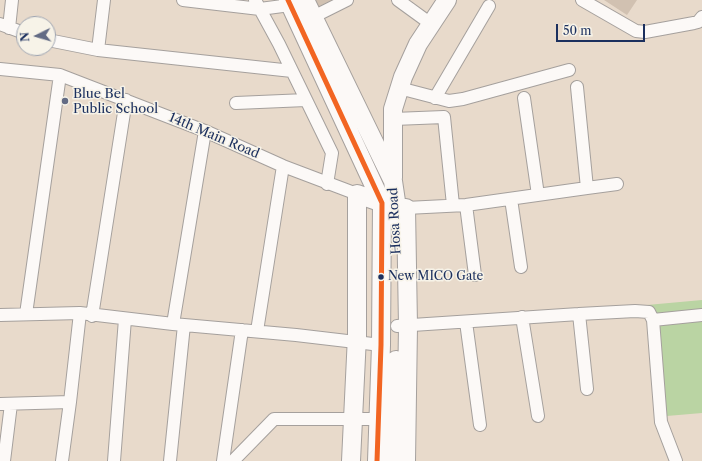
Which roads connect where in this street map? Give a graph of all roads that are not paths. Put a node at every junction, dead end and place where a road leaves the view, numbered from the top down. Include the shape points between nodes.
1 (12, 0) edge
2 (104, 0) edge
3 (183, 0) edge
4 (348, 0) edge
5 (398, 0) edge
6 (447, 0) edge
7 (582, 0) edge
8 (294, 2) edge
9 (257, 4) edge
10 (488, 6) dead end
11 (313, 17) junction
12 (702, 17) edge
13 (431, 24) junction
14 (5, 26) edge
15 (16, 30) edge
16 (56, 42) edge
17 (98, 50) junction
18 (0, 69) edge
19 (569, 70) dead end
20 (292, 71) junction
21 (60, 75) junction
22 (577, 87) dead end
23 (400, 88) junction
24 (435, 98) junction
25 (524, 98) dead end
26 (126, 100) junction
27 (306, 100) junction
28 (236, 103) dead end
29 (394, 119) junction
30 (205, 132) junction
31 (283, 166) junction
32 (393, 181) junction
33 (372, 183) junction
34 (327, 184) junction
35 (617, 184) dead end
36 (587, 188) junction
37 (357, 194) junction
38 (538, 195) junction
39 (511, 199) junction
40 (453, 205) junction
41 (466, 205) junction
42 (395, 206) junction
43 (521, 267) dead end
44 (475, 275) dead end
45 (80, 313) junction
46 (26, 314) junction
47 (578, 314) junction
48 (0, 315) edge
49 (702, 315) edge
50 (92, 316) junction
51 (522, 318) junction
52 (125, 319) junction
53 (653, 320) junction
54 (466, 322) junction
55 (179, 324) junction
56 (402, 326) junction
57 (242, 330) junction
58 (256, 331) junction
59 (356, 343) junction
60 (381, 345) junction
61 (587, 389) dead end
62 (70, 402) junction
63 (5, 404) edge
64 (538, 416) dead end
65 (352, 419) junction
66 (378, 419) junction
67 (480, 425) dead end
68 (4, 461) edge
69 (62, 461) edge
70 (114, 461) edge
71 (170, 461) edge
72 (223, 461) edge
73 (234, 461) edge
74 (351, 461) edge
75 (377, 461) edge
76 (391, 461) edge
77 (406, 461) edge
78 (676, 461) edge

1 - 14 street
2 - 17 street
3 - 9 street
4 - 11 street
5 - 13 street
6 - 13 main road
7 - 12 street via 636,31 645,32 694,23
8 - 9 street
8 - 11 main road, Hosa Road
8 - 33 main road, Hosa Road
9 - 20 street
10 - 24 street
11 - 32 main road, Hosa Road
13 - 23 main road via 418,44
14 - 15 street
16 - 17 street
17 - 20 street
18 - 21 street, 14th Main Road
19 - 24 street via 463,99 449,101
20 - 27 street
21 - 26 street, 14th Main Road
21 - 46 street
22 - 36 street
23 - 24 street
23 - 29 main road via 393,109
25 - 38 street
26 - 30 street, 14th Main Road
26 - 50 street
27 - 28 street
27 - 34 street via 332,153
29 - 32 main road
29 - 40 street via 444,117
30 - 31 street, 14th Main Road
30 - 55 street
31 - 34 street, 14th Main Road
31 - 58 street
32 - 33 main road
32 - 42 main road, Hosa Road
33 - 42 main road, Hosa Road
34 - 37 street, 14th Main Road
35 - 36 street
36 - 38 street
37 - 42 main road
37 - 59 main road
38 - 39 street
39 - 41 street
39 - 43 street
40 - 41 street
40 - 42 street
41 - 44 street
42 - 56 main road
42 - 60 main road, Hosa Road
45 - 46 street
45 - 50 street
45 - 62 street
46 - 48 street
47 - 51 street
47 - 53 street via 649,312
47 - 61 street
49 - 53 street
50 - 52 street
51 - 54 street
51 - 64 street
52 - 55 street
52 - 70 street
53 - 78 street via 661,422
54 - 56 street
54 - 67 street
55 - 57 street
55 - 71 street
56 - 76 main road
56 - 77 main road
57 - 58 street
57 - 72 street
58 - 59 street
59 - 60 street
59 - 65 main road
60 - 66 main road, Hosa Road
62 - 63 street
62 - 69 street
63 - 68 street
65 - 66 street
65 - 73 street via 274,419
65 - 74 main road
66 - 75 main road, Hosa Road

